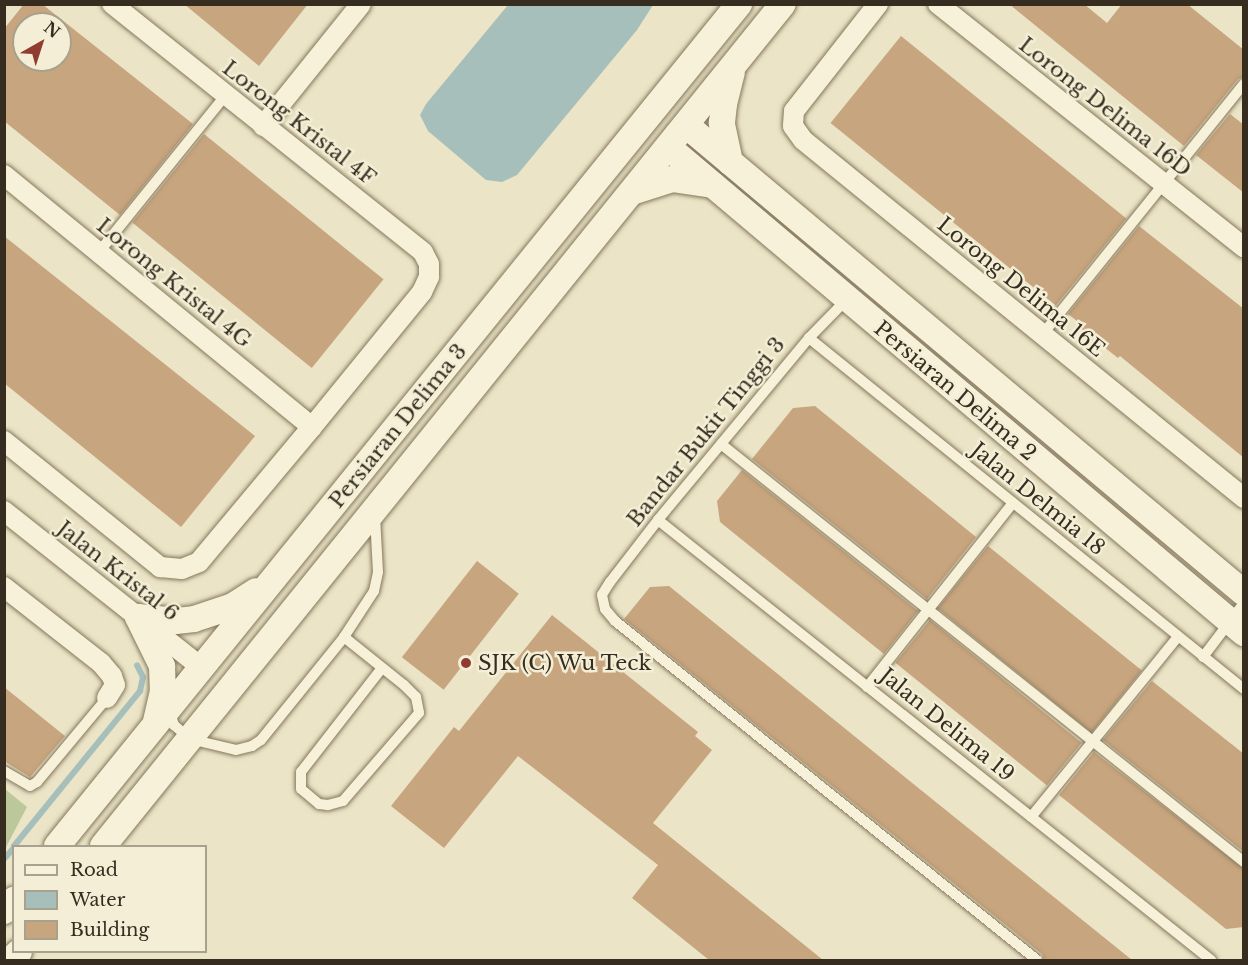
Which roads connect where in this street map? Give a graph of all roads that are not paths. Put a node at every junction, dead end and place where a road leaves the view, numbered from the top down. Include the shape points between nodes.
1 (112, 4) edge
2 (361, 4) edge
3 (739, 4) edge
4 (783, 4) edge
5 (878, 4) edge
6 (938, 4) edge
7 (735, 64) junction
8 (1244, 84) edge
9 (669, 90) junction
10 (225, 96) junction
11 (263, 126) junction
12 (675, 134) junction
13 (629, 140) junction
14 (730, 162) junction
15 (4, 175) edge
16 (1163, 183) junction
17 (713, 185) junction
18 (632, 192) junction
19 (1244, 247) edge
20 (99, 252) junction
21 (846, 300) junction
22 (1042, 335) junction
23 (809, 339) junction
24 (312, 427) junction
25 (4, 441) edge
26 (721, 444) junction
27 (1244, 498) edge
28 (1013, 503) junction
29 (374, 511) junction
30 (4, 512) edge
31 (658, 520) junction
32 (270, 584) junction
33 (4, 587) edge
34 (1244, 593) edge
35 (928, 609) junction
36 (138, 617) junction
37 (1238, 619) edge
38 (345, 637) junction
39 (1178, 637) junction
40 (258, 655) junction
41 (1203, 657) junction
42 (202, 668) junction
43 (382, 668) junction
44 (867, 687) junction
45 (1244, 689) edge
46 (107, 698) joint
47 (209, 715) junction
48 (161, 717) junction
49 (190, 739) junction
50 (1093, 741) junction
51 (4, 771) edge
52 (1031, 817) junction
53 (58, 845) edge
54 (104, 845) edge
55 (1244, 862) edge
56 (1037, 960) edge
57 (1211, 960) edge

1 - 10 street, Lorong Kristal 4F
2 - 11 street
3 - 9 street, Persiaran Delima 3
4 - 7 street, Persiaran Delima 3
5 - 22 street, Lorong Delima 16E via 800,100 793,126 803,140
6 - 16 street, Lorong Delima 16D
7 - 12 street, Persiaran Delima 3
7 - 14 street via 722,123
8 - 16 lane
9 - 12 street
9 - 13 street, Persiaran Delima 3
10 - 11 street, Lorong Kristal 4F
10 - 20 lane
11 - 24 street, Lorong Kristal 4F via 423,252 429,264 429,277 422,292
12 - 13 street
12 - 14 street, Persiaran Delima 2
12 - 17 street, Persiaran Delima 2
12 - 18 street, Persiaran Delima 3
13 - 32 street, Persiaran Delima 3
14 - 34 street, Persiaran Delima 2
15 - 20 street, Lorong Kristal 4G
16 - 19 street, Lorong Delima 16D
16 - 22 lane
17 - 18 street via 672,179
17 - 21 street, Persiaran Delima 2
18 - 29 street, Persiaran Delima 3
20 - 24 street, Lorong Kristal 4G
21 - 23 lane, Bandar Bukit Tinggi 3
21 - 37 street, Persiaran Delima 2
22 - 27 street, Lorong Delima 16E
23 - 26 lane, Bandar Bukit Tinggi 3
23 - 28 lane, Jalan Delmia 18
24 - 25 street via 199,562 182,569 160,567
26 - 31 lane, Bandar Bukit Tinggi 3
26 - 35 lane
28 - 35 lane
28 - 39 lane, Jalan Delmia 18
29 - 38 lane via 377,579 367,604
29 - 40 street, Persiaran Delima 3
30 - 36 street, Jalan Kristal 6
31 - 44 lane, Jalan Delima 19
31 - 56 lane, Bandar Bukit Tinggi 3 via 602,595 605,609 615,621
32 - 36 street via 233,606 194,620
32 - 42 street, Persiaran Delima 3
33 - 46 street via 100,663 112,676 114,686
35 - 44 lane
35 - 50 lane
36 - 42 street, Jalan Kristal 6
36 - 48 street via 162,666
37 - 41 lane
38 - 43 lane
38 - 49 lane via 268,732 252,746 236,750
39 - 41 lane, Jalan Delmia 18
39 - 50 lane
40 - 42 street via 237,666
40 - 47 street, Persiaran Delima 3
41 - 45 lane, Jalan Delmia 18
42 - 47 street via 211,688
42 - 48 street, Persiaran Delima 3
43 - 43 lane via 416,697 419,712 343,801 319,804 301,789 301,772
44 - 52 lane, Jalan Delima 19
46 - 51 lane via 37,782 30,786
47 - 49 street, Persiaran Delima 3
48 - 49 lane
48 - 53 street, Persiaran Delima 3
49 - 54 street, Persiaran Delima 3
50 - 52 lane
50 - 55 lane
52 - 57 lane, Jalan Delima 19

